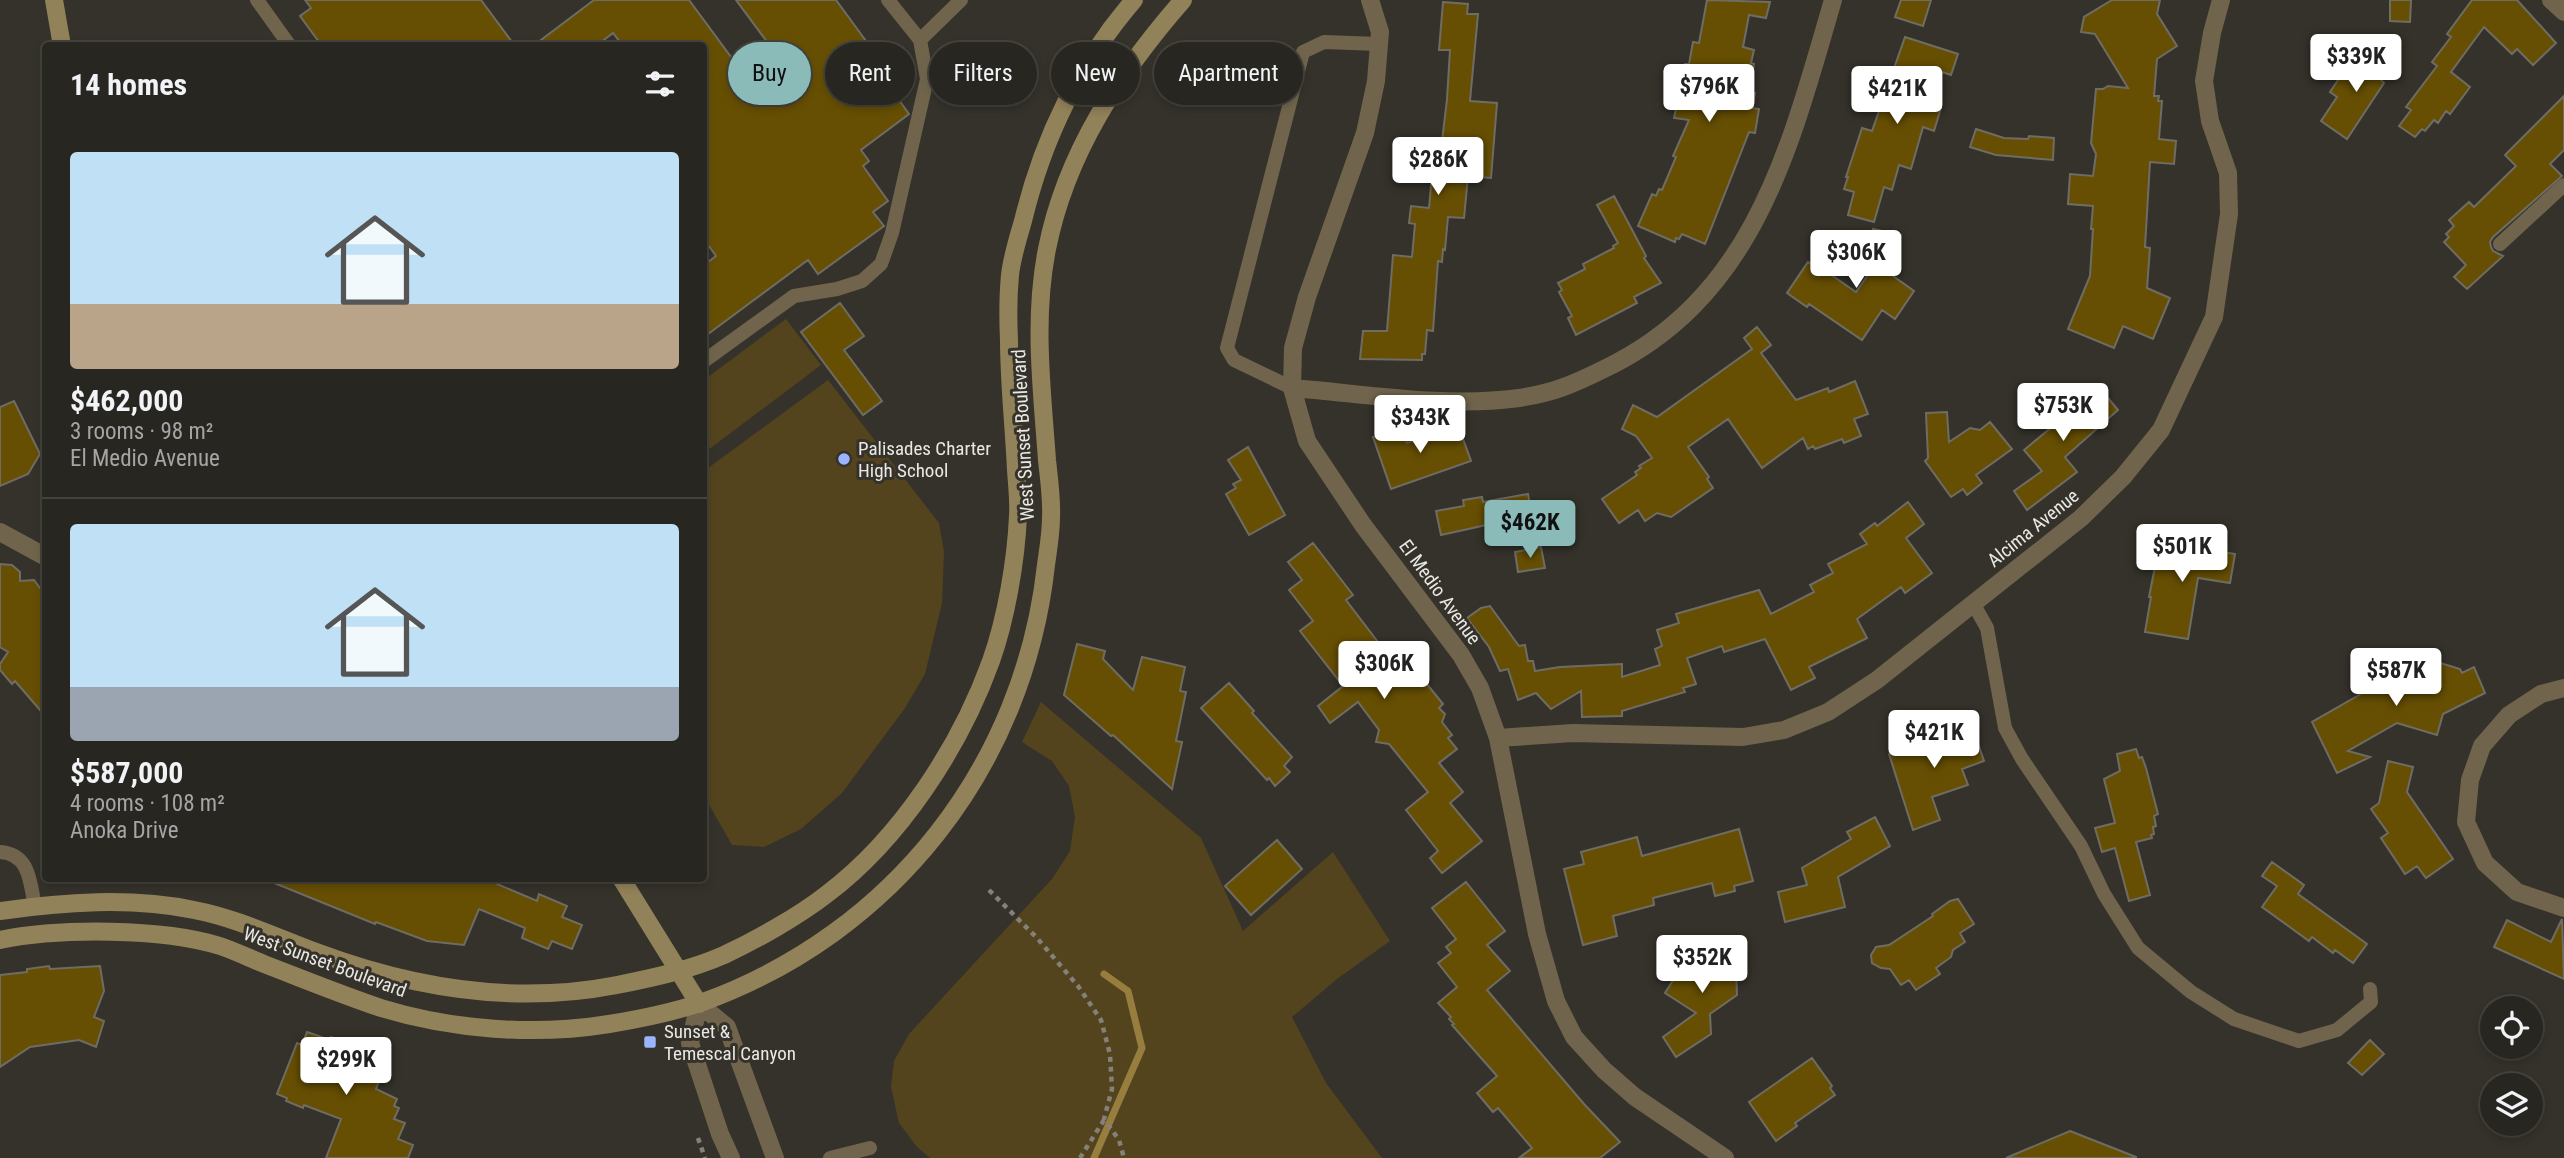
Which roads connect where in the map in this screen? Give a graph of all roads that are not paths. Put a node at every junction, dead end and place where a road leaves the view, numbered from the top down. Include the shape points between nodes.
1 (54, 0) edge
2 (257, 0) edge
3 (888, 0) edge
4 (961, 0) edge
5 (1134, 0) edge
6 (1184, 0) edge
7 (1370, 0) edge
8 (1833, 0) edge
9 (2221, 0) edge
10 (2551, 0) edge
11 (2564, 12) edge
12 (920, 40) junction
13 (61, 42) edge
14 (287, 42) edge
15 (1380, 44) junction
16 (2564, 185) edge
17 (2500, 244) dead end
18 (707, 359) edge
19 (1292, 388) junction
20 (0, 532) edge
21 (42, 555) edge
22 (1973, 603) junction
23 (2564, 688) edge
24 (1498, 738) junction
25 (0, 852) edge
26 (623, 882) edge
27 (35, 907) junction
28 (2564, 908) edge
29 (0, 911) edge
30 (0, 940) edge
31 (678, 971) junction
32 (2370, 989) dead end
33 (699, 1004) junction
34 (870, 1149) dead end
35 (731, 1158) edge
36 (775, 1158) edge
37 (830, 1158) edge
38 (1725, 1158) edge

1 - 13 main road
2 - 14 lane
3 - 12 lane
4 - 12 lane
5 - 31 main road, West Sunset Boulevard via 1106,33 1067,98 1034,174 1010,271 1018,513 1012,577 992,659 958,735 901,822 850,875 803,911 723,955
6 - 33 main road, West Sunset Boulevard via 1111,91 1080,148 1059,201 1046,252 1038,337 1051,517 1046,568 1029,656 991,750 960,804 881,896 804,953
7 - 15 street, El Medio Avenue
8 - 19 street via 1768,197 1740,249 1708,292 1630,357 1559,391 1518,398 1462,402
9 - 22 street, Alcima Avenue via 2204,81 2210,121 2228,173 2229,214 2214,317 2161,430 2123,477 2081,518
10 - 11 street
12 - 18 lane via 927,79 881,264 862,281 794,296
15 - 19 street, El Medio Avenue via 1365,132 1293,348
15 - 19 lane via 1324,42 1303,52 1230,334 1227,348 1234,360
16 - 17 lane
19 - 24 street, El Medio Avenue via 1307,441 1363,525 1461,655 1480,688
20 - 21 street
22 - 24 street, Alcima Avenue via 1877,680 1828,712 1784,730 1743,737 1573,733
22 - 32 lane via 1987,628 2005,728 2081,846 2138,948 2191,992 2234,1019 2299,1041 2337,1030 2371,1002
23 - 28 street via 2541,694 2509,715 2482,746 2470,780 2466,822 2485,863 2517,892
24 - 38 street, El Medio Avenue via 1537,934 1556,1001 1574,1037 1635,1097
25 - 27 lane via 23,860
26 - 31 main road
27 - 29 main road, West Sunset Boulevard
27 - 31 main road, West Sunset Boulevard via 138,902 195,910 367,970 471,991 538,994 612,986
30 - 33 main road, West Sunset Boulevard via 140,933 218,945 383,1008 503,1029 609,1024
31 - 33 main road
33 - 35 street via 690,1043
33 - 36 street via 727,1027
34 - 37 lane

